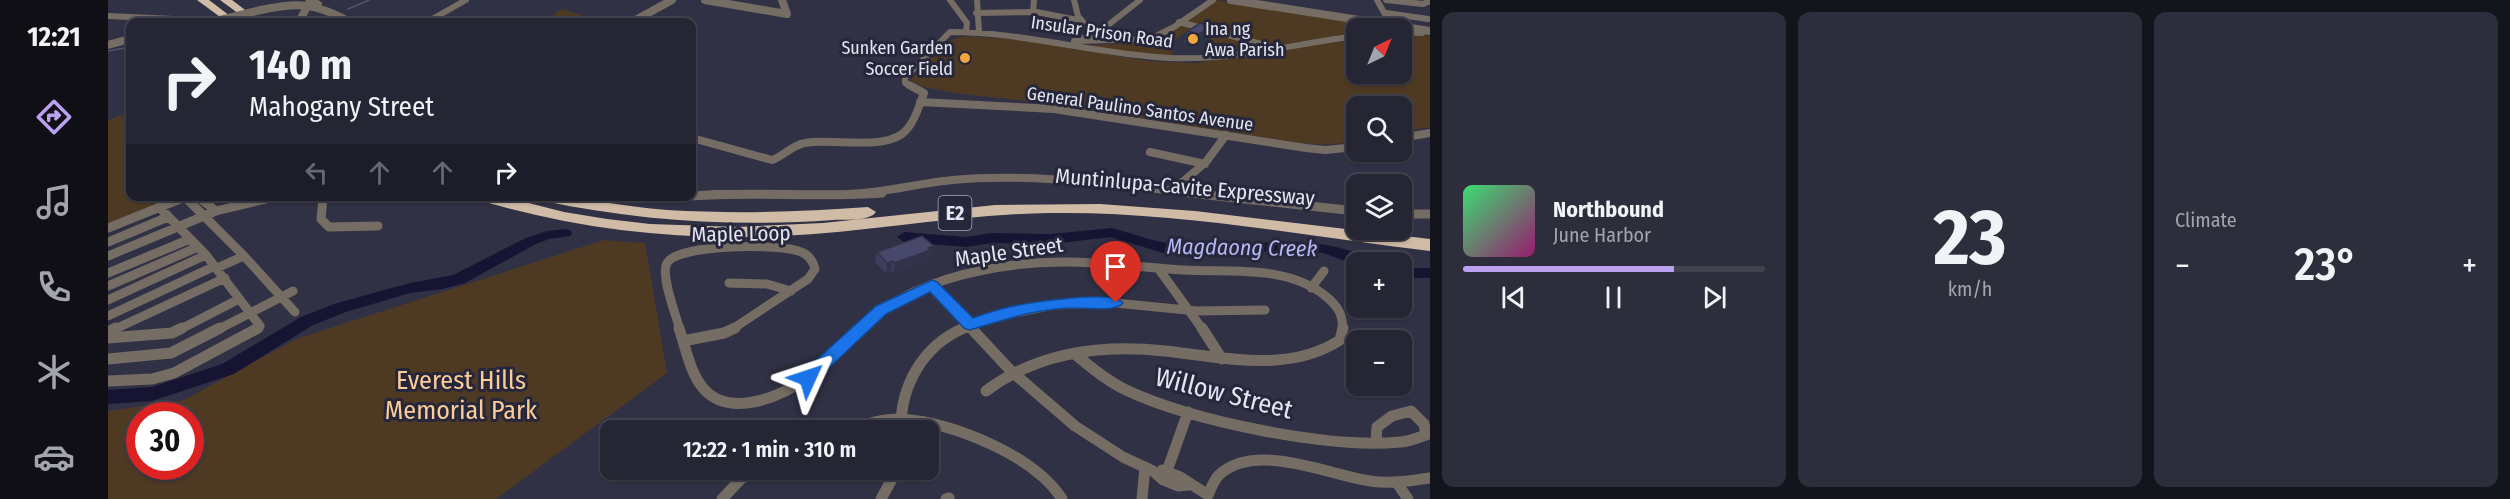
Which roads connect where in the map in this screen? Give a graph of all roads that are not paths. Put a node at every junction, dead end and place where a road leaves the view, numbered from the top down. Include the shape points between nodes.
1 (202, 0) edge
2 (225, 0) edge
3 (295, 0) edge
4 (466, 0) edge
5 (672, 0) edge
6 (705, 0) edge
7 (782, 0) edge
8 (950, 0) edge
9 (977, 0) edge
10 (1034, 0) edge
11 (1074, 0) edge
12 (1140, 0) edge
13 (1213, 0) edge
14 (1232, 0) edge
15 (1377, 0) edge
16 (1386, 0) edge
17 (1430, 1) edge
18 (313, 3) edge
19 (285, 5) junction
20 (1033, 12) junction
21 (976, 13) junction
22 (1386, 13) junction
23 (108, 16) edge
24 (152, 18) edge
25 (227, 18) edge
26 (228, 18) edge
27 (250, 18) edge
28 (302, 18) edge
29 (340, 18) edge
30 (434, 18) edge
31 (639, 18) edge
32 (1387, 18) edge
33 (1346, 19) edge
34 (1428, 19) dead end
35 (1082, 21) junction
36 (1179, 22) junction
37 (1412, 29) edge
38 (966, 32) junction
39 (979, 32) junction
40 (1412, 32) edge
41 (1430, 32) edge
42 (1093, 34) junction
43 (1346, 37) edge
44 (126, 40) edge
45 (1080, 40) junction
46 (1061, 42) junction
47 (108, 45) edge
48 (1275, 47) junction
49 (920, 102) junction
50 (1430, 133) edge
51 (1226, 135) junction
52 (1412, 136) edge
53 (696, 139) edge
54 (1346, 148) edge
55 (1150, 152) dead end
56 (1205, 164) junction
57 (1173, 190) junction
58 (696, 196) edge
59 (174, 201) edge
60 (188, 201) edge
61 (203, 201) edge
62 (257, 201) edge
63 (323, 201) edge
64 (498, 201) edge
65 (575, 201) edge
66 (159, 207) junction
67 (1346, 210) edge
68 (216, 211) junction
69 (1412, 214) edge
70 (1430, 214) edge
71 (202, 216) junction
72 (168, 217) junction
73 (1346, 224) edge
74 (378, 226) dead end
75 (177, 227) junction
76 (108, 228) edge
77 (1412, 232) edge
78 (1430, 234) edge
79 (190, 238) junction
80 (108, 242) edge
81 (1430, 245) edge
82 (198, 247) junction
83 (206, 255) junction
84 (108, 256) edge
85 (244, 256) junction
86 (216, 267) junction
87 (1158, 268) junction
88 (1324, 271) dead end
89 (108, 273) edge
90 (225, 278) junction
91 (729, 283) dead end
92 (932, 285) junction
93 (108, 286) edge
94 (1311, 288) junction
95 (293, 291) dead end
96 (791, 291) junction
97 (281, 298) junction
98 (239, 299) junction
99 (108, 300) edge
100 (1190, 310) junction
101 (1265, 310) dead end
102 (295, 312) dead end
103 (251, 314) junction
104 (108, 316) edge
105 (970, 325) junction
106 (108, 332) edge
107 (108, 338) edge
108 (683, 341) junction
109 (1074, 353) junction
110 (108, 359) edge
111 (1222, 359) junction
112 (1011, 371) junction
113 (108, 381) edge
114 (986, 391) dead end
115 (1188, 412) junction
116 (901, 420) edge
117 (939, 427) edge
118 (1376, 443) dead end
119 (1149, 469) junction
120 (1167, 471) junction
121 (1430, 478) edge
122 (740, 480) edge
123 (892, 480) edge
124 (1397, 483) junction
125 (1189, 485) junction
126 (1208, 497) edge
127 (722, 499) edge
128 (882, 499) edge
129 (1062, 499) edge
130 (1142, 499) edge
131 (1408, 499) edge

1 - 25 highway
2 - 27 highway
3 - 19 street
4 - 30 street
5 - 31 street
6 - 7 street via 788,14
8 - 38 street via 967,23
9 - 21 street
10 - 20 street
11 - 35 street
12 - 42 street
13 - 36 street
14 - 33 street
15 - 22 street
16 - 17 street via 1423,4
18 - 19 street
18 - 28 street
18 - 29 street
19 - 26 street, bridge
20 - 21 street
20 - 35 street
21 - 39 street
22 - 32 street
22 - 34 street
23 - 24 street
35 - 42 street
36 - 45 street via 1150,39
36 - 48 street
37 - 41 street
38 - 39 street, Insular Prison Road
38 - 49 street, Insular Prison Road via 950,32 905,78 905,83 924,93
39 - 46 street, Insular Prison Road
40 - 41 street
42 - 45 street
43 - 48 street, Insular Prison Road
44 - 47 street
45 - 46 street
46 - 48 street, Insular Prison Road via 1174,59
49 - 51 street, General Paulino Santos Avenue via 1054,109
49 - 53 street via 905,130 896,137 806,143 772,160
50 - 52 street
51 - 54 street, General Paulino Santos Avenue via 1316,149
51 - 56 street
55 - 56 street
56 - 57 street
57 - 58 street via 977,179 880,193
57 - 67 street
59 - 66 street
60 - 71 street
61 - 68 street
62 - 68 street
63 - 74 street via 321,219 329,226
64 - 81 highway, Muntinlupa-Cavite Expressway / E2 via 574,219 658,229 822,229 981,211 1056,208 1154,213
65 - 73 highway, Muntinlupa-Cavite Expressway / E2 via 642,212 747,219 868,212 984,198 1080,197
66 - 72 street
66 - 76 street
68 - 71 street
69 - 70 street
71 - 75 street
71 - 85 street
72 - 75 street
72 - 80 street
75 - 79 street
75 - 84 street
77 - 78 highway
79 - 82 street
79 - 89 street
82 - 83 street
82 - 93 street
83 - 86 street
83 - 99 street
85 - 86 street
85 - 97 street
86 - 90 street
86 - 104 street
87 - 92 street, Maple Street via 1043,261 977,271
87 - 94 street, Maple Street via 1254,272
87 - 100 street
88 - 94 street
90 - 98 street
90 - 106 street
91 - 96 street via 767,284
92 - 105 street
92 - 108 street, Maple Street via 881,310 808,378 778,395 758,400 725,400 702,389 691,371
94 - 111 street, Maple Street via 1334,304 1342,316 1340,340 1322,352 1276,360
95 - 97 street
96 - 108 street, Maple Loop via 724,333
96 - 108 street, Maple Loop via 815,269 814,260 798,249 676,254 665,265 664,272
97 - 102 street
97 - 103 street
98 - 103 street
98 - 107 street via 172,333
100 - 101 street
100 - 105 street via 1065,303 1009,312
100 - 111 street
103 - 110 street via 171,352
103 - 113 street via 260,323 257,330 183,369 152,379
105 - 112 street
105 - 116 street via 937,345 918,366 902,400
109 - 111 street via 1146,349
109 - 112 street
109 - 115 street, Willow Street via 1096,373 1127,391
112 - 114 street
112 - 119 street via 1075,426
115 - 118 street, Willow Street via 1309,438
115 - 120 street
117 - 129 street via 1001,450 1042,474
119 - 120 street
119 - 125 street via 1178,486
119 - 130 street
120 - 125 street
121 - 124 street
122 - 127 street
123 - 128 street
124 - 126 street via 1368,481 1277,461 1241,461 1219,475
124 - 131 street
125 - 126 street

